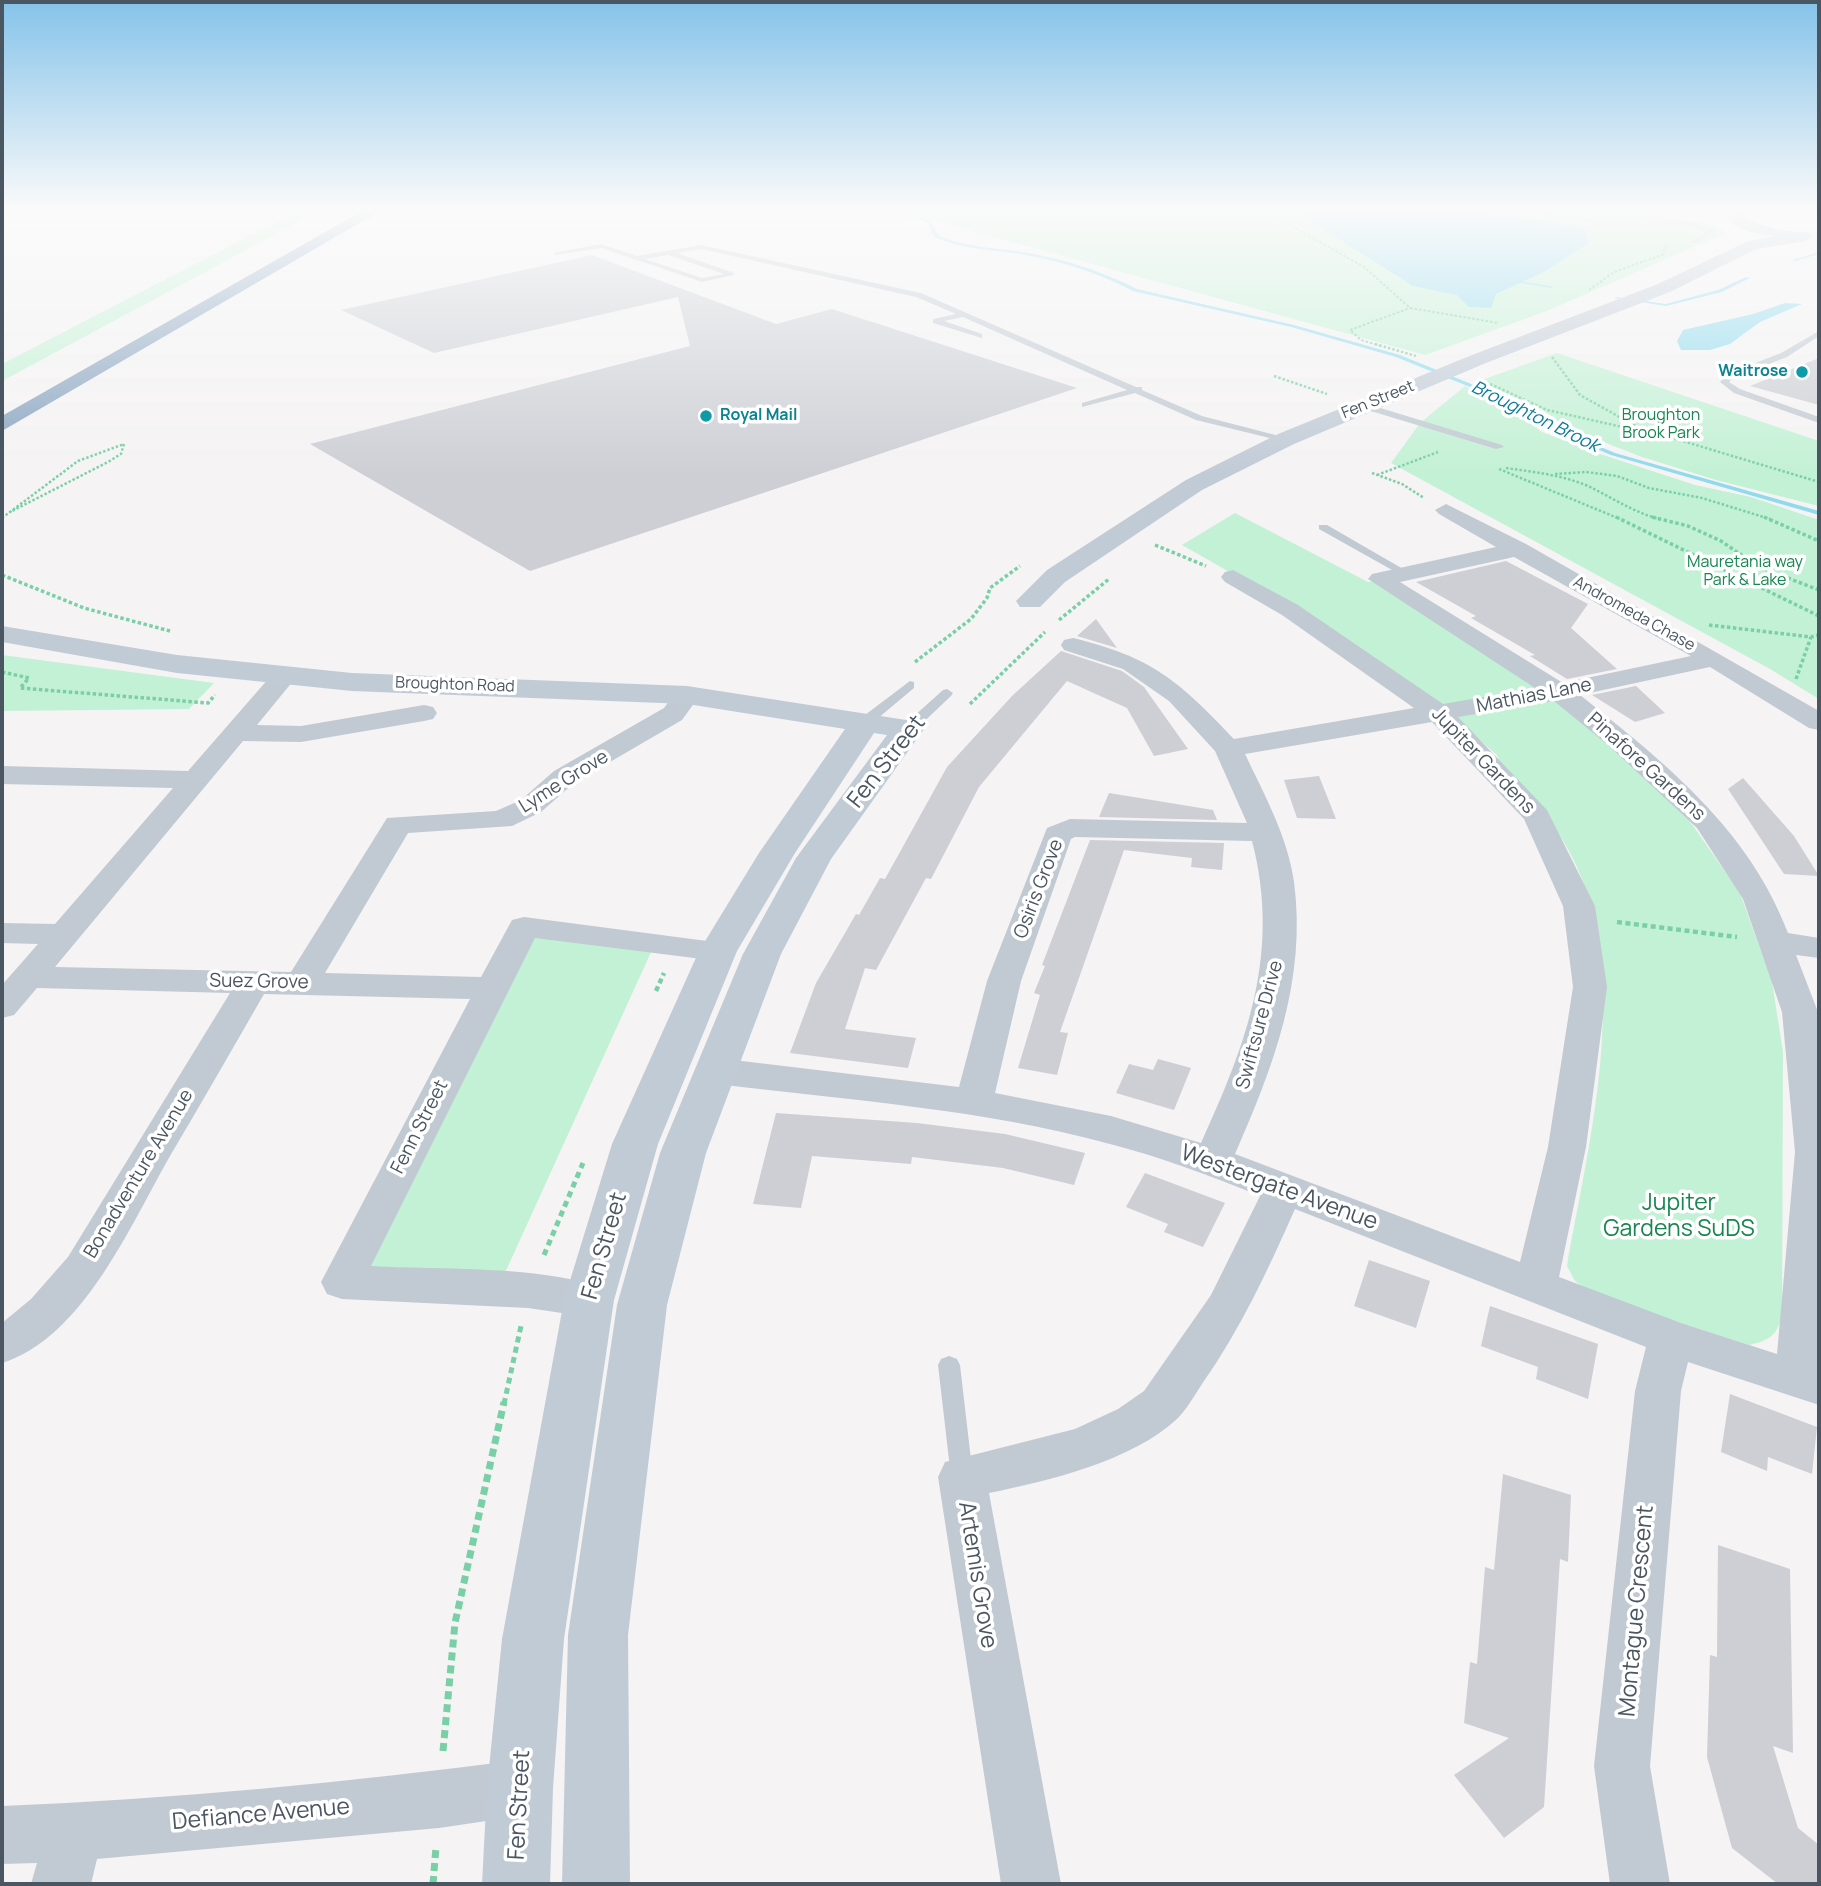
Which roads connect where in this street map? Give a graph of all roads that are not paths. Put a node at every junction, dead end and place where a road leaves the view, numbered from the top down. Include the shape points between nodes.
1 (220, 299) edge
2 (927, 299) edge
3 (1635, 299) edge
4 (964, 315) junction
5 (1819, 333) edge
6 (979, 336) dead end
7 (1139, 389) junction
8 (1085, 405) dead end
9 (1364, 406) junction
10 (1819, 420) edge
11 (2, 425) edge
12 (1286, 439) junction
13 (1499, 447) dead end
14 (1446, 510) road end
15 (1323, 527) dead end
16 (1518, 549) junction
17 (1392, 576) junction
18 (1233, 577) road end
19 (1030, 601) dead end
20 (2, 634) edge
21 (1073, 645) dead end
22 (1714, 659) junction
23 (285, 675) junction
24 (1559, 692) junction
25 (947, 693) dead end
26 (687, 695) junction
27 (898, 706) junction
28 (424, 713) dead end
29 (1440, 714) junction
30 (1819, 722) edge
31 (236, 733) junction
32 (1228, 748) junction
33 (2, 775) edge
34 (196, 780) junction
35 (1264, 832) junction
36 (2, 933) edge
37 (65, 934) junction
38 (1759, 940) junction
39 (1819, 948) edge
40 (718, 951) junction
41 (28, 977) junction
42 (254, 982) junction
43 (301, 984) junction
44 (491, 988) junction
45 (2, 1007) edge
46 (717, 1071) junction
47 (975, 1102) junction
48 (1212, 1161) junction
49 (1284, 1187) junction
50 (1535, 1287) junction
51 (589, 1300) junction
52 (1671, 1338) junction
53 (2, 1345) edge
54 (949, 1365) dead end
55 (1809, 1382) edge
56 (962, 1477) junction
57 (520, 1788) junction
58 (2, 1835) edge
59 (67, 1858) edge
60 (516, 1884) edge
61 (596, 1884) edge
62 (1031, 1884) edge
63 (1640, 1884) edge

1 - 11 highway
2 - 4 lane
3 - 9 street, Fen Street
4 - 6 lane via 936,321
4 - 7 lane
5 - 10 lane via 1784,355 1724,382 1737,391
7 - 8 lane
7 - 12 lane via 1199,418
9 - 12 street, Fen Street
9 - 13 lane
12 - 19 street, Fen Street via 1194,485 1056,576
14 - 16 street, Andromeda Chase
15 - 17 lane
16 - 17 street
16 - 22 street, Andromeda Chase
17 - 24 street, Pinafore Gardens
18 - 29 street, Jupiter Gardens via 1290,610
20 - 23 street, Broughton Road via 177,664
21 - 32 street, Swiftsure Drive via 1132,664 1178,695
22 - 24 street, Mathias Lane
22 - 30 street, Andromeda Chase
23 - 26 street, Broughton Road via 352,682
23 - 31 street
24 - 29 street, Mathias Lane
24 - 38 street, Pinafore Gardens via 1708,822 1759,899
25 - 27 lane, Fen Street
26 - 27 street, Broughton Road
26 - 43 street, Lyme Grove via 674,714 564,777 531,806 501,820 398,824
27 - 40 street, Fen Street via 776,853
27 - 46 street, Fen Street via 762,954
28 - 31 street via 301,734
29 - 32 street, Mathias Lane
29 - 50 street, Jupiter Gardens via 1537,816 1579,906 1590,987 1567,1147
31 - 34 street
32 - 35 street, Swiftsure Drive
33 - 34 street
34 - 37 street
35 - 47 street, Osiris Grove via 1070,828 1058,834 1004,981
35 - 48 street, Swiftsure Drive via 1278,881 1277,977 1251,1075
36 - 37 street
37 - 41 street
38 - 39 street
38 - 55 street, Pinafore Gardens via 1800,1012 1815,1152
40 - 44 street, Fenn Street via 524,927
40 - 51 street, Fen Street via 635,1144
41 - 42 street, Suez Grove
41 - 45 street
42 - 43 street, Suez Grove
42 - 53 street, Bonadventure Avenue via 83,1269 53,1307
43 - 44 street, Suez Grove
44 - 51 street, Fenn Street via 342,1282 528,1291
46 - 47 street, Westergate Avenue
46 - 61 street, Fen Street via 682,1153 642,1306 598,1636
47 - 48 street, Westergate Avenue via 1111,1130
48 - 49 street, Westergate Avenue
49 - 50 street, Westergate Avenue
49 - 56 street, Artemis Grove via 1214,1334 1160,1407 1106,1439 1059,1456
50 - 52 street, Westergate Avenue
51 - 57 street, Fen Street via 533,1639
52 - 55 street, Westergate Avenue
52 - 63 street, Montague Crescent via 1658,1391 1622,1766
54 - 56 lane
56 - 62 street, Artemis Grove
57 - 59 street, Defiance Avenue
57 - 60 street, Fen Street
58 - 59 street, Defiance Avenue

